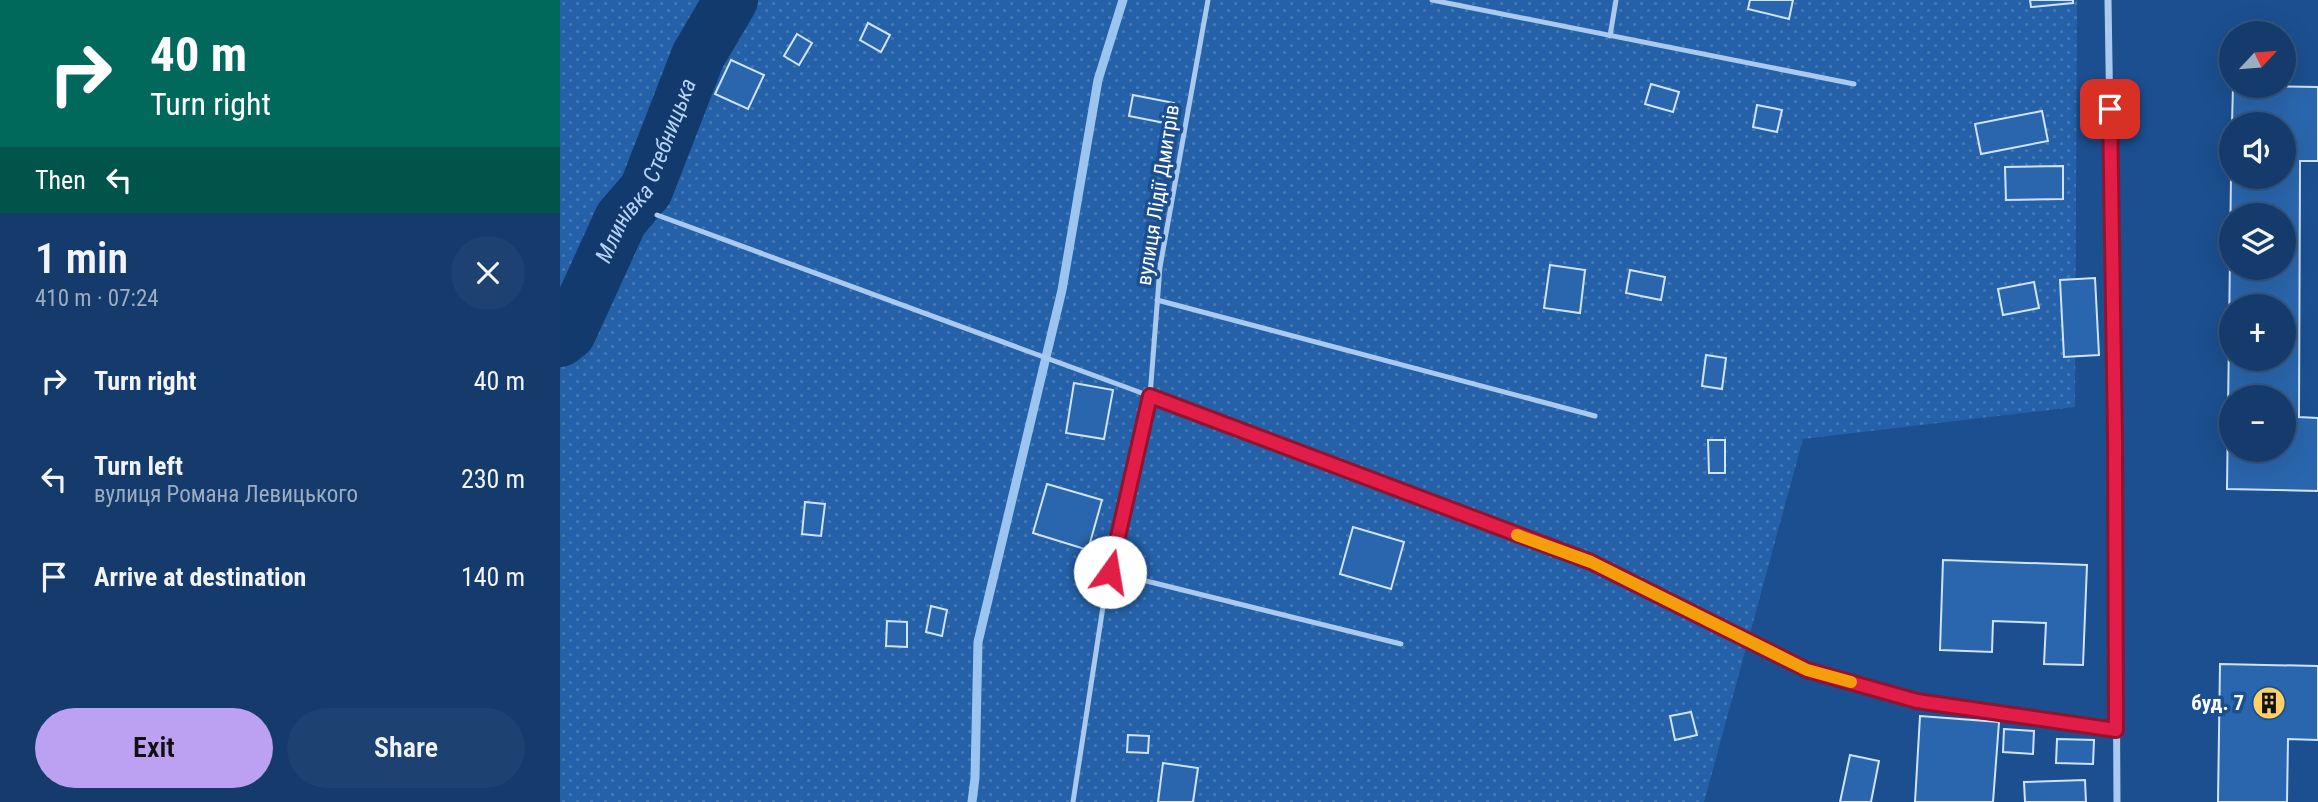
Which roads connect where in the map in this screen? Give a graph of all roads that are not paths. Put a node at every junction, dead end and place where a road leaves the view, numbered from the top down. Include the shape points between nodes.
1 (1208, 0) edge
2 (1432, 0) edge
3 (1616, 0) edge
4 (2108, 0) edge
5 (1610, 36) junction
6 (1854, 84) dead end
7 (657, 215) dead end
8 (1157, 300) junction
9 (1150, 396) junction
10 (1595, 416) dead end
11 (1110, 572) junction
12 (1401, 644) dead end
13 (2116, 730) junction
14 (1073, 802) edge
15 (2117, 802) edge

1 - 8 lane, вулиця Лідії Дмитрів
2 - 5 lane
3 - 5 lane
4 - 13 street
5 - 6 lane
7 - 9 lane
8 - 9 lane, вулиця Лідії Дмитрів
8 - 10 lane
9 - 11 lane, вулиця Лідії Дмитрів
9 - 13 lane via 1591,562 1807,670 1917,701
11 - 12 lane
11 - 14 lane, вулиця Лідії Дмитрів
13 - 15 street

